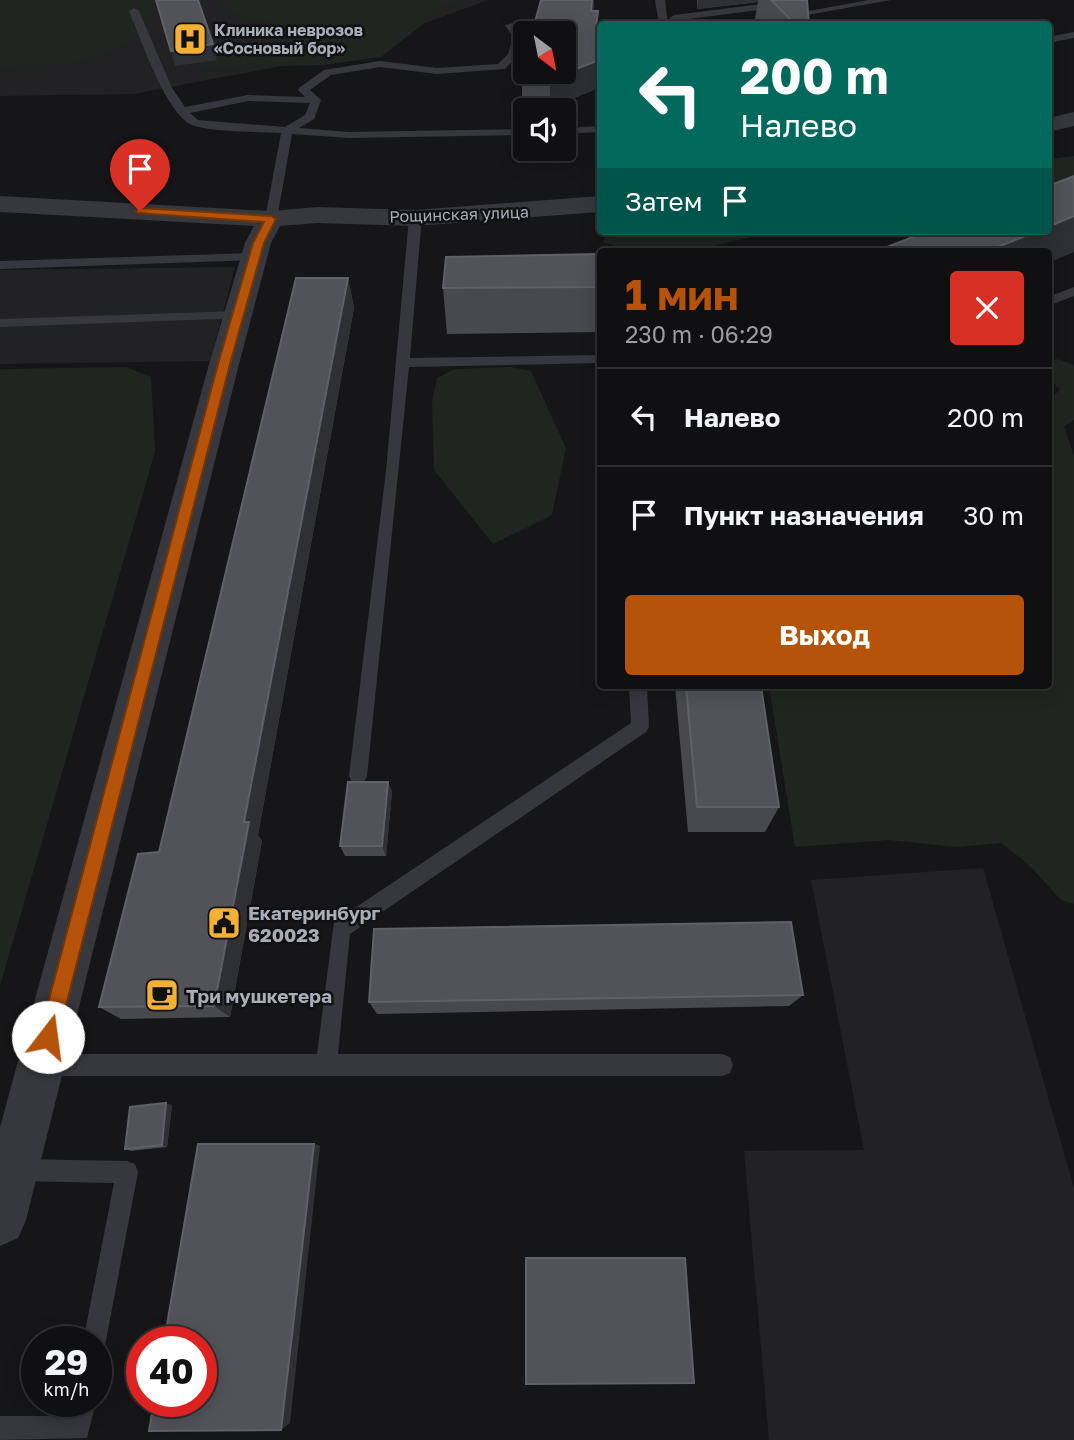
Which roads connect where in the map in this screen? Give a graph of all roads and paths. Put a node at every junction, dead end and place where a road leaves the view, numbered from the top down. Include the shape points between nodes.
1 (660, 0) edge
2 (886, 0) edge
3 (792, 3) edge
4 (134, 11) dead end
5 (674, 18) dead end
6 (664, 21) edge
7 (760, 21) edge
8 (510, 25) dead end
9 (1074, 35) edge
10 (1052, 39) edge
11 (316, 100) junction
12 (182, 111) junction
13 (1074, 120) edge
14 (1052, 124) edge
15 (597, 129) edge
16 (287, 130) junction
17 (576, 130) edge
18 (513, 132) edge
19 (0, 204) edge
20 (597, 204) edge
21 (415, 218) junction
22 (271, 219) junction
23 (254, 257) junction
24 (0, 265) edge
25 (1074, 291) edge
26 (1052, 300) edge
27 (239, 315) junction
28 (0, 323) edge
29 (597, 359) edge
30 (404, 363) junction
31 (638, 689) edge
32 (358, 776) dead end
33 (42, 1065) junction
34 (326, 1065) junction
35 (722, 1065) dead end
36 (13, 1170) junction
37 (0, 1220) edge
38 (97, 1326) edge
39 (80, 1417) edge
40 (0, 1429) edge

1 - 6 lane
2 - 7 lane
3 - 5 lane
4 - 12 lane via 167,88
8 - 11 lane via 518,37 513,55 501,67 437,71 380,64 328,72 303,90
9 - 10 lane
11 - 12 lane via 248,98
11 - 16 lane via 310,117
12 - 16 lane via 195,123
13 - 14 street
15 - 17 lane
16 - 18 lane via 404,135
16 - 22 lane
19 - 22 street, Рощинская улица
20 - 21 street, Рощинская улица
21 - 22 street, Рощинская улица via 317,215
21 - 30 lane
22 - 23 street
23 - 24 lane
23 - 27 street
25 - 26 lane
27 - 28 lane
27 - 33 street
29 - 30 lane
30 - 32 lane
31 - 34 lane via 640,727 341,929
33 - 34 lane
33 - 36 street
34 - 35 lane
36 - 37 street
36 - 38 lane via 127,1172
39 - 40 lane via 78,1429

